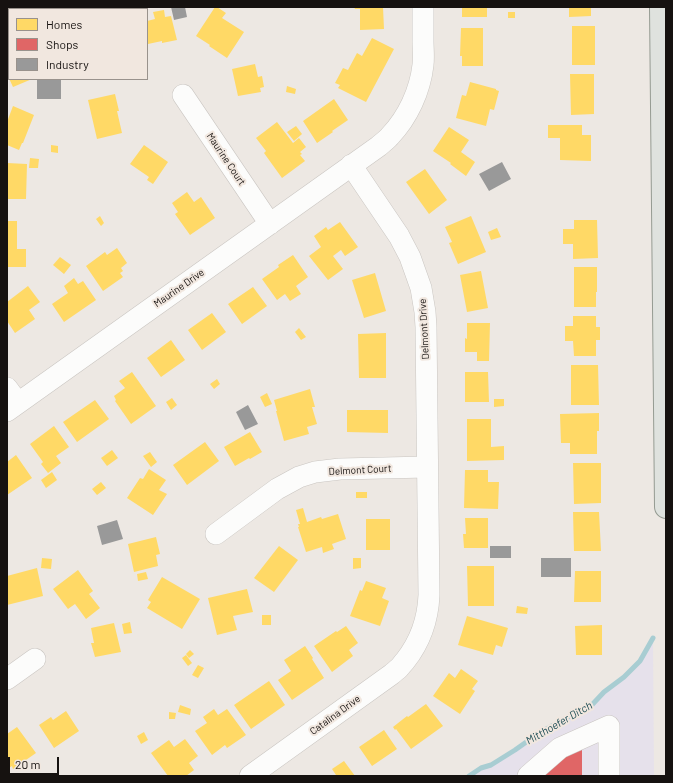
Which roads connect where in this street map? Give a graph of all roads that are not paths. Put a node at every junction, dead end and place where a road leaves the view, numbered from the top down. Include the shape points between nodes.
1 (423, 7) edge
2 (661, 7) edge
3 (183, 95) dead end
4 (351, 165) junction
5 (270, 224) junction
6 (11, 401) edge
7 (427, 467) junction
8 (666, 469) edge
9 (666, 507) edge
10 (216, 534) dead end
11 (414, 649) joint
12 (35, 658) dead end
13 (7, 679) edge
14 (250, 776) edge
15 (528, 776) edge
16 (609, 776) edge

1 - 4 street via 423,64 412,103 390,136
2 - 8 main road
3 - 5 street, Maurine Court
4 - 5 street, Maurine Drive
4 - 7 street, Delmont Drive via 403,243 419,280 426,327
5 - 6 street, Maurine Drive
7 - 10 street, Delmont Court via 340,469 299,477 276,489
7 - 11 street, Delmont Drive via 428,601 424,626
8 - 9 main road
11 - 14 street, Catalina Drive via 392,674
12 - 13 street
15 - 16 street via 560,748 608,726

